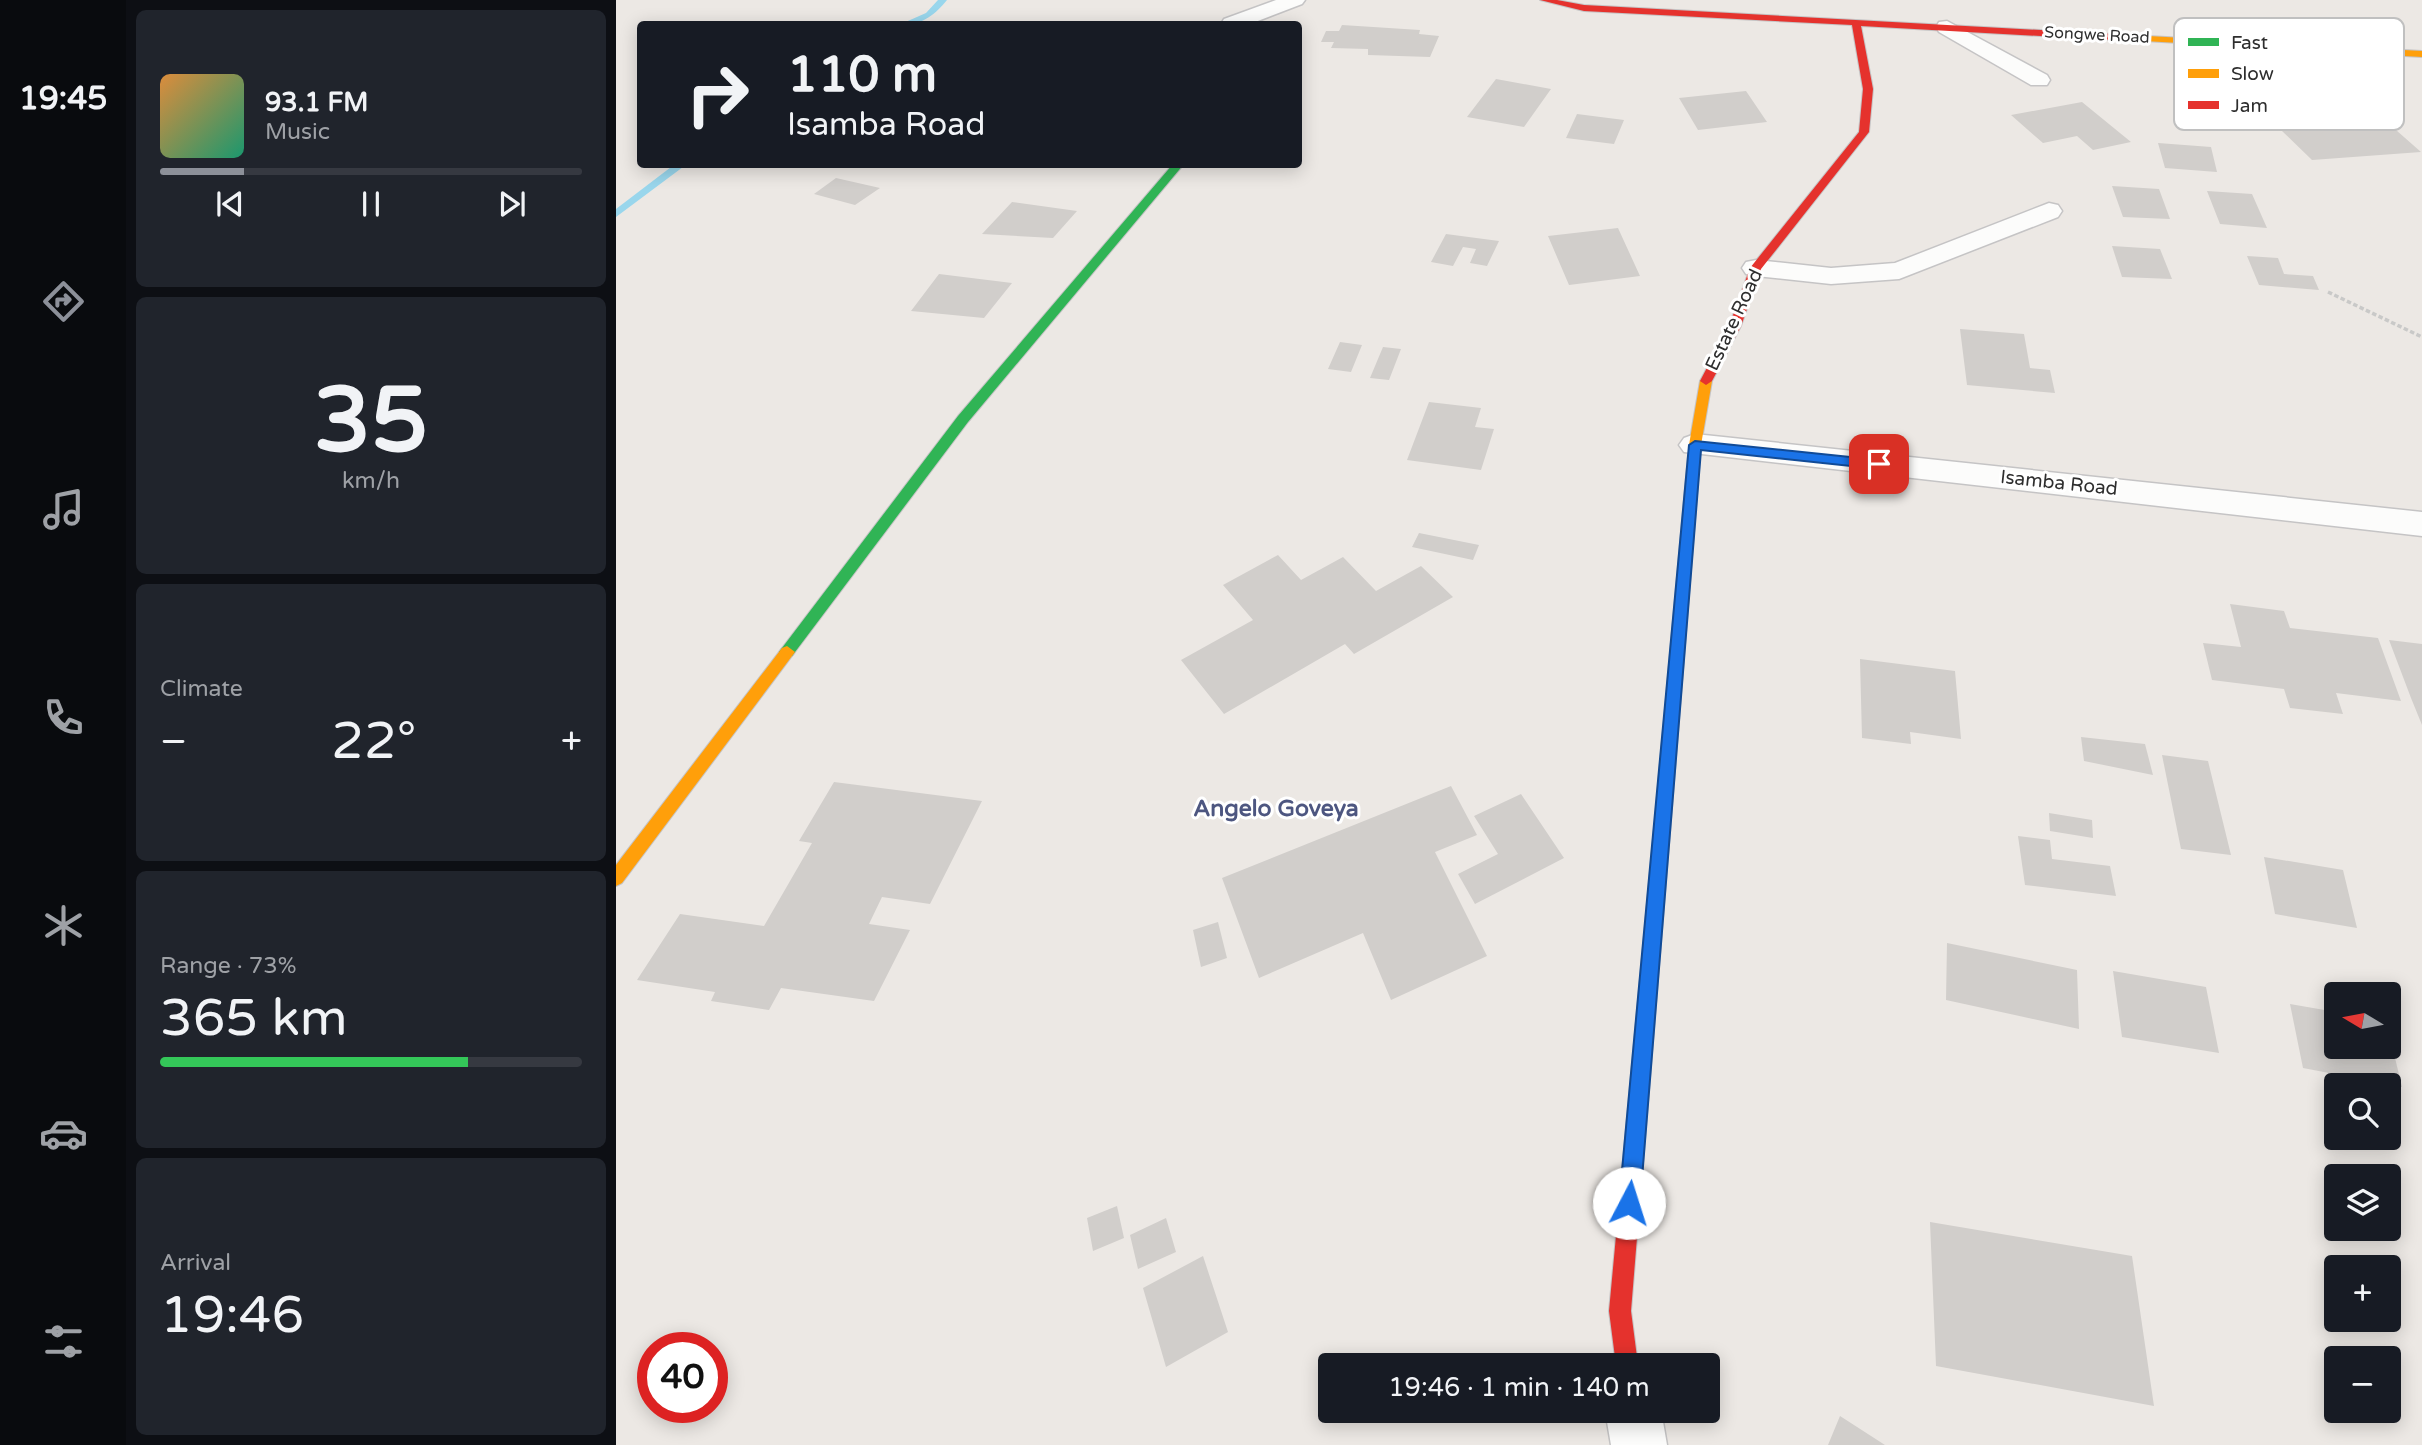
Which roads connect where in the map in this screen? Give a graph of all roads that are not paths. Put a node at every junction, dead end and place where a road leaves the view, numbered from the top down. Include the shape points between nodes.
1 (1295, 0) edge
2 (1544, 0) edge
3 (1240, 21) edge
4 (1856, 23) junction
5 (1947, 27) junction
6 (2174, 39) edge
7 (2404, 53) edge
8 (2422, 54) edge
9 (2039, 80) dead end
10 (1176, 168) edge
11 (2049, 211) dead end
12 (1756, 268) junction
13 (1695, 445) junction
14 (2422, 524) edge
15 (616, 878) edge
16 (1625, 1353) edge
17 (1635, 1423) edge
18 (1639, 1445) edge

1 - 3 street
2 - 4 street, Songwe Road via 1584,8
4 - 5 street, Songwe Road
4 - 12 street, Estate Road via 1869,77 1870,105 1864,132
5 - 6 street, Songwe Road
5 - 9 street
7 - 8 street, Songwe Road
10 - 15 street via 963,419
11 - 12 street via 1899,271 1831,276
12 - 13 street, Estate Road via 1735,326 1706,380
13 - 14 street, Isamba Road
13 - 16 street, Estate Road via 1620,1311
17 - 18 street

